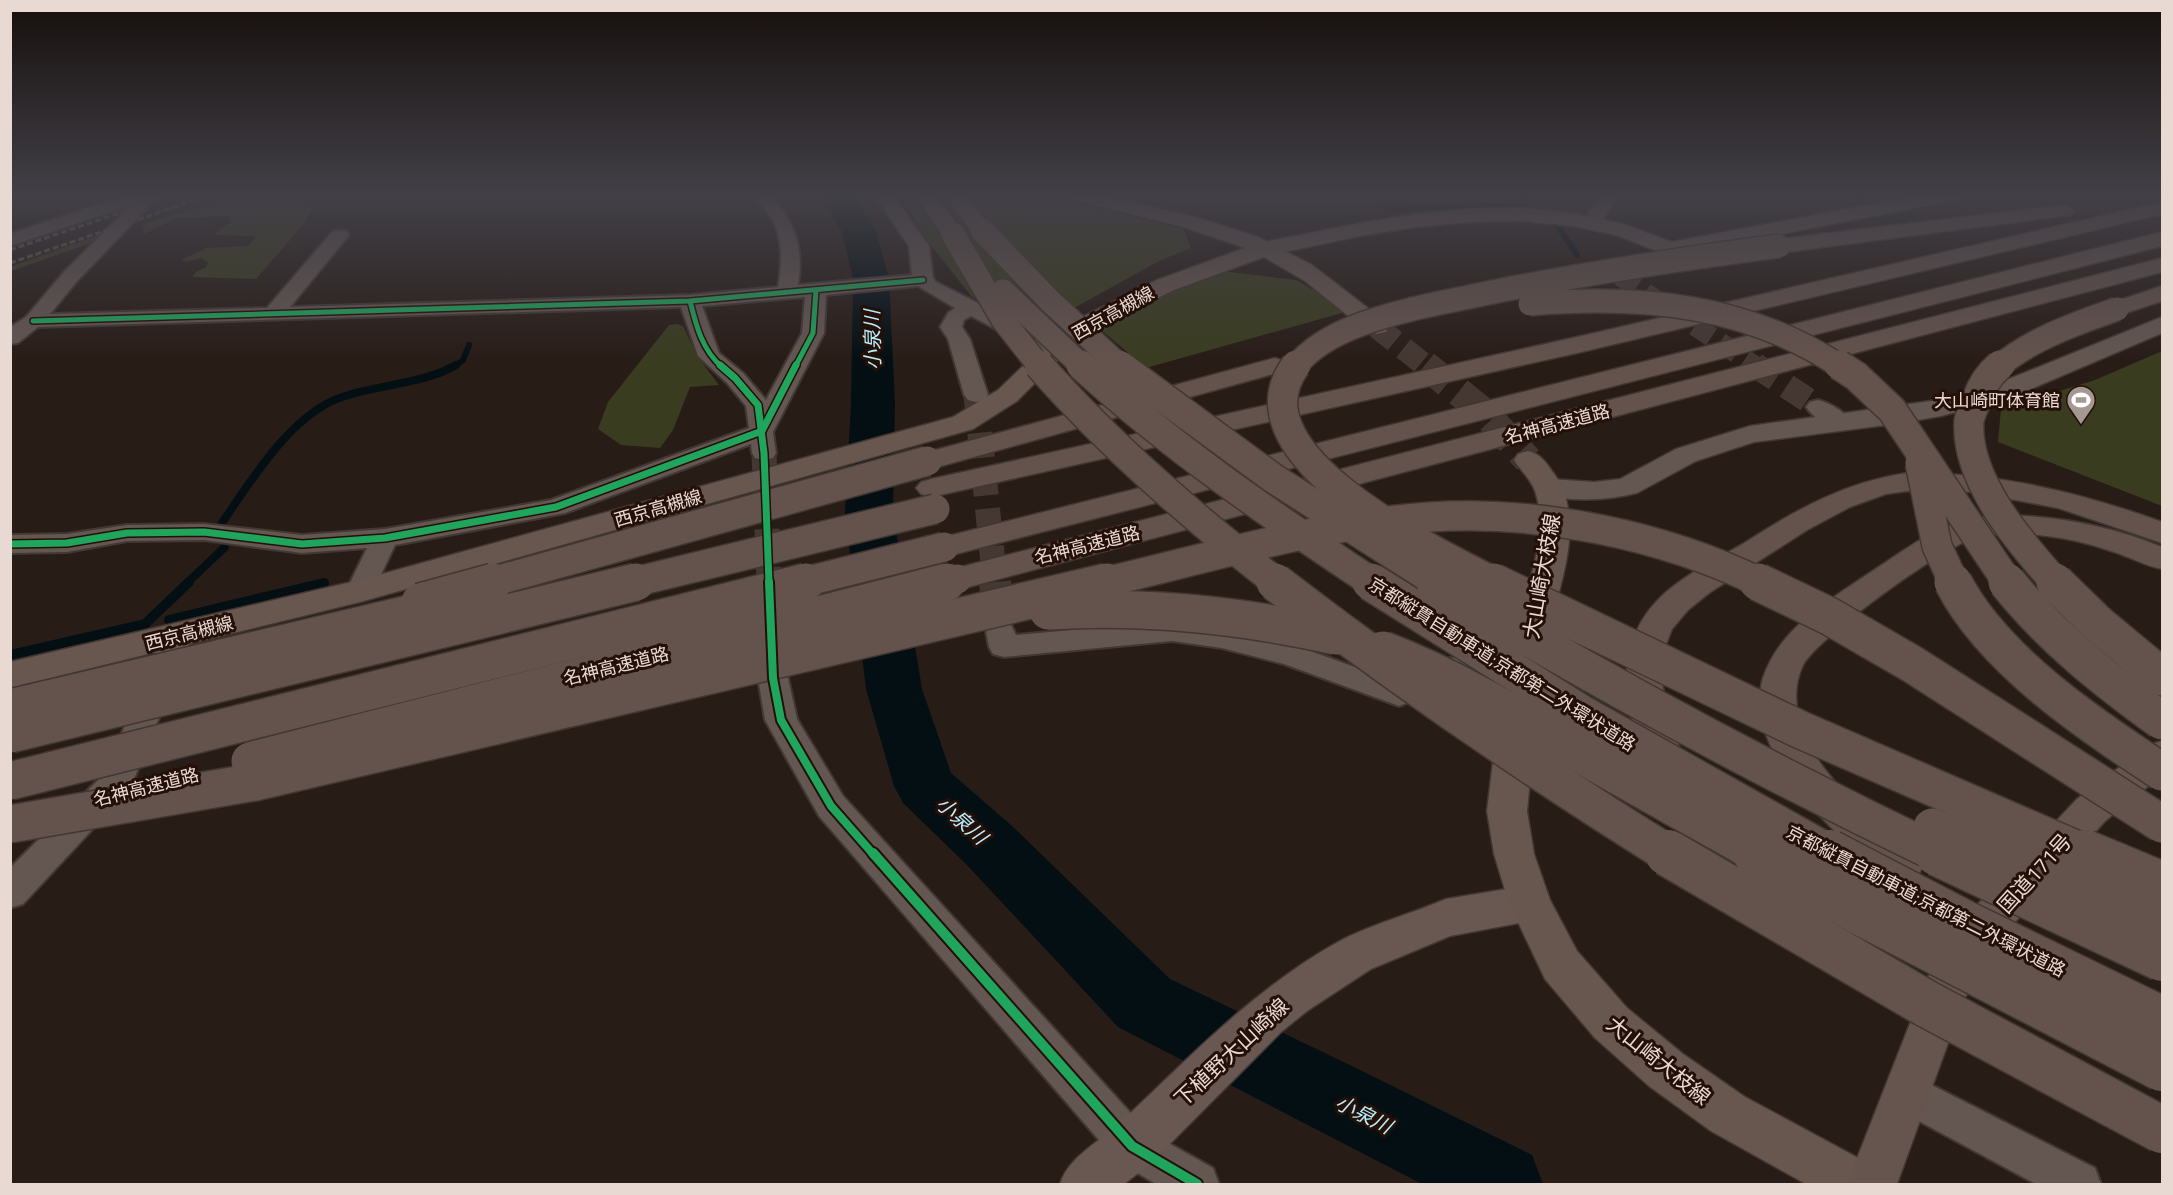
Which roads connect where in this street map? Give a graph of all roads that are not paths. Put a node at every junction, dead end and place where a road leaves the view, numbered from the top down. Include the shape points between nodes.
1 (97, 250) edge
2 (328, 250) edge
3 (791, 250) edge
4 (919, 250) edge
5 (962, 250) edge
6 (967, 250) edge
7 (1001, 250) edge
8 (1263, 250) edge
9 (1266, 250) edge
10 (1667, 250) edge
11 (1753, 250) edge
12 (1984, 250) edge
13 (2123, 250) edge
14 (1598, 262) joint
15 (2163, 265) edge
16 (1620, 276) tunnel mouth
17 (916, 280) junction
18 (822, 289) junction
19 (787, 293) junction
20 (2163, 293) edge
21 (690, 302) junction
22 (968, 308) junction
23 (10, 313) edge
24 (274, 313) junction
25 (35, 318) junction
26 (2163, 324) edge
27 (1377, 327) tunnel mouth
28 (10, 339) edge
29 (1053, 350) junction
30 (976, 395) tunnel mouth
31 (1906, 431) junction
32 (763, 442) junction
33 (1528, 460) tunnel mouth
34 (931, 486) junction
35 (1550, 488) junction
36 (2163, 533) edge
37 (385, 538) junction
38 (10, 544) edge
39 (2163, 559) edge
40 (951, 563) junction
41 (360, 591) junction
42 (1500, 621) junction
43 (1001, 632) dead end
44 (895, 633) junction
45 (177, 637) junction
46 (10, 675) edge
47 (1522, 676) junction
48 (2163, 677) edge
49 (773, 678) dead end
50 (10, 708) edge
51 (2163, 721) edge
52 (10, 734) edge
53 (2163, 755) edge
54 (2163, 772) edge
55 (10, 781) edge
56 (10, 823) edge
57 (2163, 824) edge
58 (1903, 864) dead end
59 (2163, 885) edge
60 (10, 892) edge
61 (1530, 903) junction
62 (2163, 921) edge
63 (1868, 930) dead end
64 (2077, 958) dead end
65 (2163, 958) edge
66 (2163, 1000) edge
67 (2163, 1020) edge
68 (2081, 1044) dead end
69 (2163, 1068) edge
70 (2163, 1085) edge
71 (1906, 1092) junction
72 (2163, 1130) edge
73 (1141, 1137) junction
74 (1085, 1185) edge
75 (1197, 1185) edge
76 (1855, 1185) edge
77 (1872, 1185) edge
78 (2079, 1185) edge

1 - 25 street
2 - 24 street
3 - 19 street via 793,262
4 - 17 street
5 - 72 highway, bridge via 1002,319 1061,389 1170,494 1368,655 1684,863 1898,987
6 - 67 highway, 京都縦貫自動車道;京都第二外環状道路, bridge via 1047,335 1130,408 1256,504 1482,655 1731,800 2011,946
7 - 42 highway, 京都縦貫自動車道;京都第二外環状道路, bridge via 1124,369 1296,494
8 - 29 main road, 西京高槻線 via 1145,294 1073,333
9 - 27 main road via 1304,271
10 - 14 street
11 - 59 highway, bridge via 1580,275 1375,320 1327,340 1306,354 1292,370 1284,387 1286,424 1310,462 1332,483 1400,530 1456,562 1647,658 1894,773
12 - 34 highway via 1577,345
13 - 40 highway, 名神高速道路
14 - 16 street
15 - 40 highway, 名神高速道路
17 - 18 street
17 - 22 street
18 - 19 street
18 - 32 street via 813,333
19 - 21 street
20 - 48 highway, bridge via 2045,337 2015,354 1982,385 1973,404 1970,424 1980,473 2011,531 2100,627
21 - 24 street
21 - 32 street via 709,356 758,405
22 - 29 street
22 - 30 street via 955,317 951,327 959,339
23 - 25 street
24 - 25 street
25 - 28 street
26 - 35 street via 2008,389 1941,408 1902,415 1828,414 1686,455 1627,486 1594,491
29 - 41 main road, 西京高槻線 via 1012,391 963,423
31 - 34 highway, bridge via 1892,410 1843,366 1812,348 1752,323 1658,302 1589,299 1530,304 1452,320 1275,366
31 - 51 highway, bridge via 2026,606 2104,679
31 - 54 highway, bridge via 1922,469 1941,557 1978,618 2060,699
32 - 37 street via 556,507
33 - 35 main road, 大山崎大枝線
34 - 50 highway, bridge
34 - 52 highway, bridge
35 - 47 main road, 大山崎大枝線 via 1555,508 1554,529
36 - 63 highway via 2103,510 2007,486 1905,482 1866,489 1835,502 1704,582 1676,602 1657,625 1646,651 1644,685 1653,731 1672,775 1704,815 1748,856
37 - 38 street via 302,544 204,532 127,533 66,543
37 - 41 street
39 - 58 highway via 2074,532 2007,524 1977,527 1952,534 1929,548 1852,601 1796,650 1781,678 1778,702 1787,740 1811,782 1863,833
40 - 55 highway, 名神高速道路, bridge
40 - 56 highway, 名神高速道路, bridge
41 - 45 main road, 西京高槻線
42 - 62 highway, bridge via 1924,824
42 - 65 highway, 京都縦貫自動車道;京都第二外環状道路, bridge via 1748,758 1920,845
43 - 47 street via 1004,647 1172,631 1222,638 1291,655 1399,695 1441,670 1474,667
44 - 56 highway, bridge via 255,782
44 - 57 highway, bridge via 1367,524 1452,516 1577,525 1676,549 1805,601 1935,676
44 - 69 highway, bridge via 1017,614 1162,609 1270,622 1372,646 1485,696 1857,910
45 - 46 main road, 西京高槻線
45 - 60 street via 118,780
47 - 61 main road, 大山崎大枝線 via 1507,812 1514,854
49 - 73 street via 781,720 831,806
53 - 71 highway, 国道171号 via 2091,810 1993,917 1945,989
61 - 73 main road, 下植野大山崎線 via 1446,918 1355,955 1264,1017
61 - 76 main road, 大山崎大枝線 via 1561,965 1611,1023 1666,1070 1728,1114
64 - 66 highway
68 - 70 highway
71 - 77 highway, 国道171号
71 - 78 street
73 - 74 main road, 下植野大山崎線
73 - 75 street

